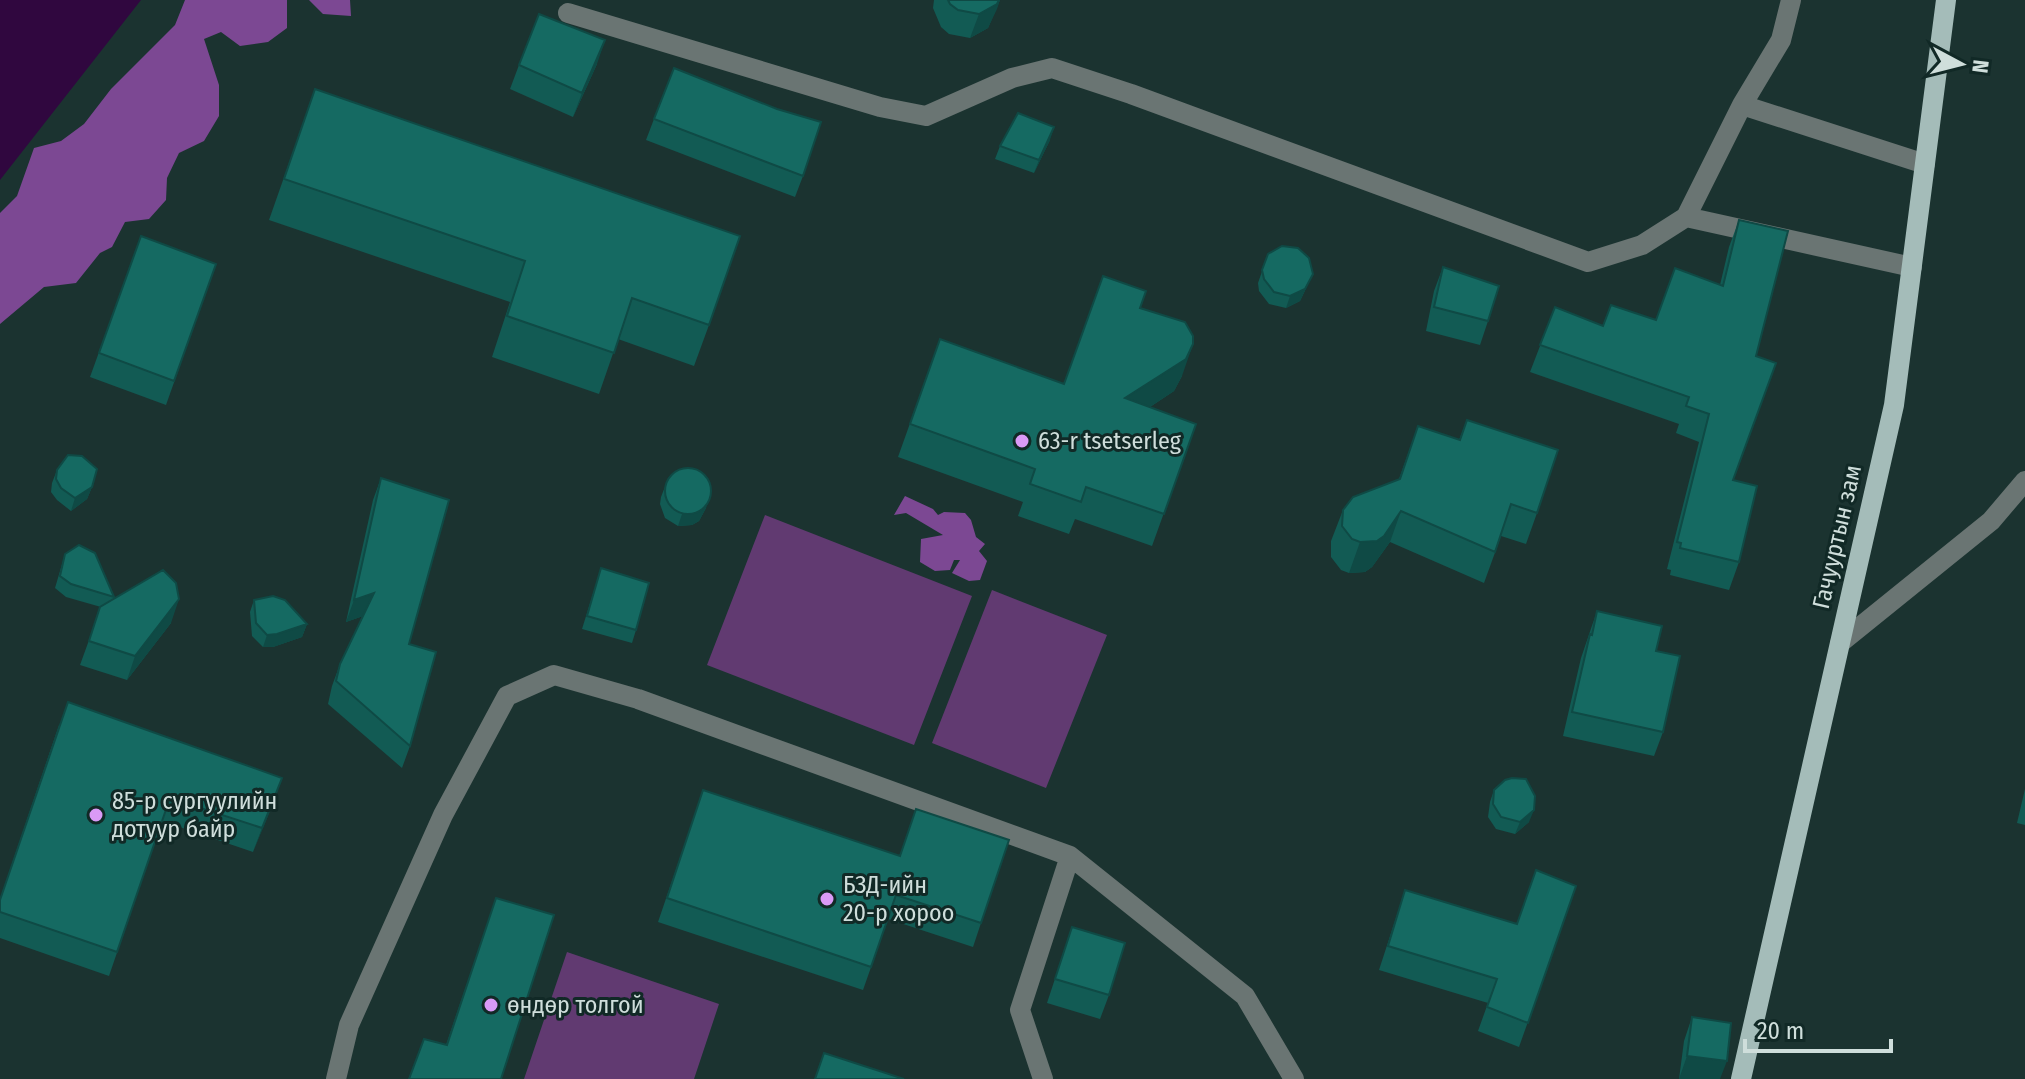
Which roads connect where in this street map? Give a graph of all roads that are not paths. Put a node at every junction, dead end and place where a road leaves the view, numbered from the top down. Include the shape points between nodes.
1 (1791, 0) edge
2 (1946, 0) edge
3 (568, 13) dead end
4 (1742, 105) junction
5 (1925, 164) junction
6 (1686, 217) junction
7 (1912, 267) junction
8 (2025, 481) edge
9 (1840, 643) junction
10 (1070, 856) junction
11 (336, 1079) edge
12 (1043, 1079) edge
13 (1294, 1079) edge
14 (1741, 1079) edge

1 - 4 street via 1781,40
2 - 5 main road, Гачууртын зам
3 - 6 street via 880,107 926,116 1012,78 1052,68 1588,262 1642,245
4 - 5 street
4 - 6 street
5 - 7 main road, Гачууртын зам
6 - 7 street
7 - 9 main road, Гачууртын зам via 1894,405
8 - 9 street via 1991,521
9 - 14 main road, Гачууртын зам
10 - 11 street via 638,699 554,675 507,696 443,815 349,1025
10 - 12 street via 1020,1010
10 - 13 street via 1245,996

